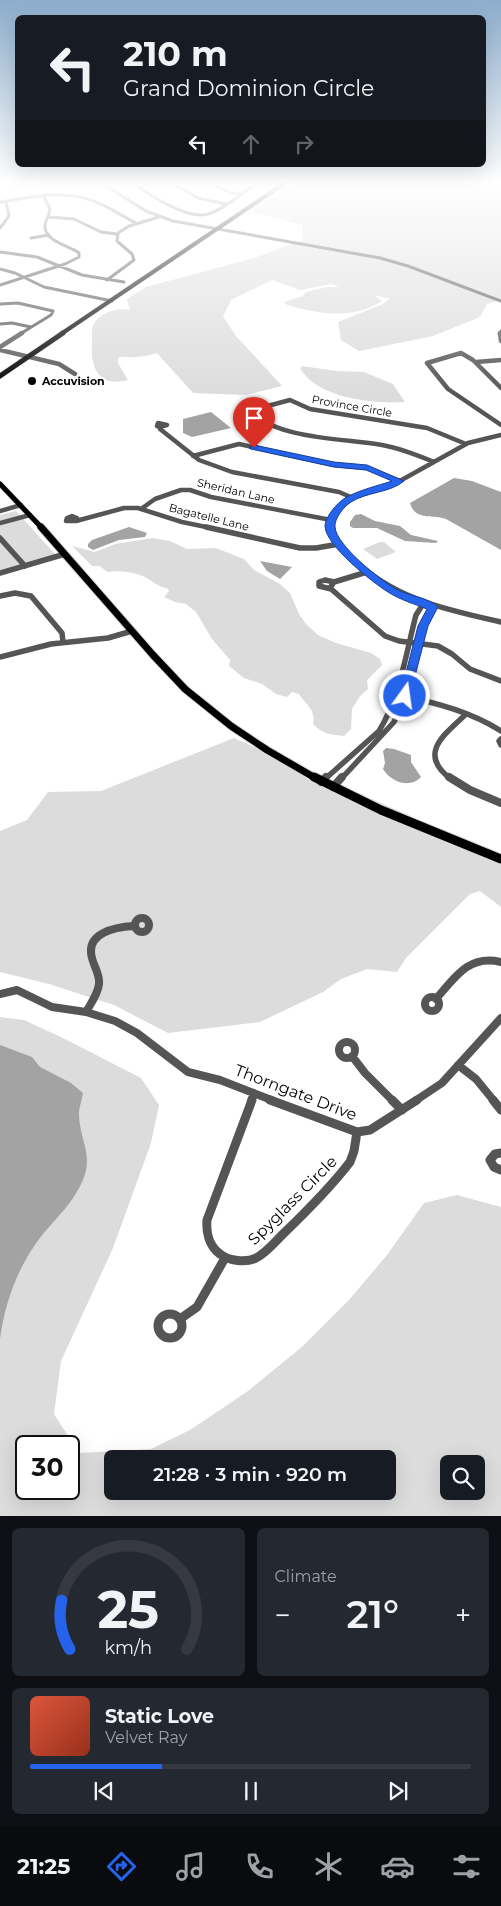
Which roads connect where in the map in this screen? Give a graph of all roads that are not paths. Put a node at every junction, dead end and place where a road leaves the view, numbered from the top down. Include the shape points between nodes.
1 (13, 254) edge
2 (79, 254) edge
3 (132, 254) edge
4 (182, 254) edge
5 (355, 254) edge
6 (62, 265) junction
7 (0, 269) edge
8 (22, 276) junction
9 (107, 280) junction
10 (124, 282) dead end
11 (0, 285) edge
12 (112, 301) junction
13 (501, 301) edge
14 (0, 304) edge
15 (0, 324) edge
16 (31, 327) junction
17 (501, 332) edge
18 (501, 341) edge
19 (0, 349) edge
20 (29, 357) junction
21 (501, 360) edge
22 (476, 362) junction
23 (75, 374) dead end
24 (0, 376) edge
25 (501, 388) edge
26 (501, 418) edge
27 (494, 420) junction
28 (501, 425) edge
29 (161, 427) dead end
30 (501, 435) edge
31 (466, 444) junction
32 (193, 456) junction
33 (434, 462) junction
34 (400, 481) junction
35 (0, 484) edge
36 (354, 498) junction
37 (20, 505) junction
38 (141, 509) junction
39 (0, 511) edge
40 (30, 515) junction
41 (331, 520) junction
42 (76, 521) dead end
43 (0, 523) edge
44 (0, 538) edge
45 (339, 544) junction
46 (65, 554) junction
47 (25, 566) junction
48 (367, 572) junction
49 (0, 573) edge
50 (334, 582) junction
51 (331, 589) junction
52 (0, 596) edge
53 (423, 604) junction
54 (433, 607) junction
55 (501, 622) edge
56 (131, 630) junction
57 (63, 642) junction
58 (409, 642) junction
59 (418, 642) junction
60 (0, 657) edge
61 (501, 681) edge
62 (394, 695) junction
63 (405, 696) junction
64 (465, 715) junction
65 (501, 731) edge
66 (501, 738) edge
67 (501, 745) edge
68 (321, 782) junction
69 (333, 787) junction
70 (501, 803) edge
71 (501, 859) edge
72 (134, 926) dead end
73 (501, 962) edge
74 (0, 994) edge
75 (436, 999) dead end
76 (86, 1012) junction
77 (501, 1018) edge
78 (352, 1056) dead end
79 (458, 1065) junction
80 (254, 1093) junction
81 (402, 1110) junction
82 (501, 1110) edge
83 (356, 1132) junction
84 (501, 1153) edge
85 (501, 1170) edge
86 (225, 1258) junction
87 (180, 1319) dead end

1 - 6 street
2 - 6 street via 75,260
3 - 9 street via 134,260 130,265
4 - 12 main road
5 - 13 street via 408,266
6 - 8 street
6 - 9 street via 82,275
7 - 8 street
8 - 11 street
8 - 12 street via 44,287
9 - 10 street
12 - 20 main road
14 - 16 street via 18,303 52,311 51,315
15 - 16 street
16 - 19 street
17 - 18 street
19 - 20 street
20 - 23 street via 59,364
20 - 24 main road
21 - 22 street
22 - 25 street
22 - 27 street via 470,353 461,353 427,363 448,389
26 - 27 street
27 - 28 street
29 - 32 street
30 - 31 street
31 - 33 street
31 - 33 street, Province Circle via 426,428 310,409 290,400 249,411 262,421 284,429 381,444
32 - 34 street via 239,444 334,465 367,468
32 - 36 street via 231,472 339,492
33 - 34 street
34 - 36 street
35 - 37 main road
36 - 41 street via 339,507
37 - 39 street
37 - 40 main road
38 - 41 street, Sheridan Lane via 155,499 190,490
38 - 42 street, Bagatelle Lane via 124,508
38 - 45 street, Bagatelle Lane via 182,522 300,548
40 - 43 street
40 - 46 main road
41 - 45 street via 332,534
44 - 47 street
45 - 48 street
46 - 47 street
46 - 56 main road
47 - 49 street
48 - 50 street
48 - 53 street via 393,591
50 - 51 street
50 - 51 street via 319,582 322,588
51 - 58 street via 385,636
52 - 57 street via 15,593 31,596 62,633
53 - 54 street
53 - 58 street
54 - 55 street
54 - 59 street
56 - 57 street via 105,638
56 - 68 main road via 170,674 217,715 271,754
57 - 60 street
58 - 59 street
58 - 62 street
59 - 61 street via 438,646 470,669
59 - 63 street
62 - 63 street
62 - 68 street via 379,731
63 - 64 street
63 - 69 street via 394,722
64 - 65 street
64 - 70 street via 435,747 433,754 437,766 466,790
66 - 67 street
68 - 69 main road
69 - 71 main road via 401,819
72 - 76 street via 104,932 93,941 91,956 100,981
73 - 75 street via 486,959 469,964
74 - 76 street, Thorngate Drive via 16,990 52,1007
76 - 80 street, Thorngate Drive via 137,1033 188,1072
77 - 79 street, Thorngate Drive
78 - 81 street
79 - 81 street, Thorngate Drive via 442,1083
79 - 82 street via 476,1079
80 - 83 street, Thorngate Drive
80 - 86 street via 207,1220 209,1241
81 - 83 street, Thorngate Drive via 375,1128
83 - 86 street, Spyglass Circle via 351,1161 275,1243 256,1258 242,1261
84 - 85 street via 490,1160
86 - 87 street via 197,1307

